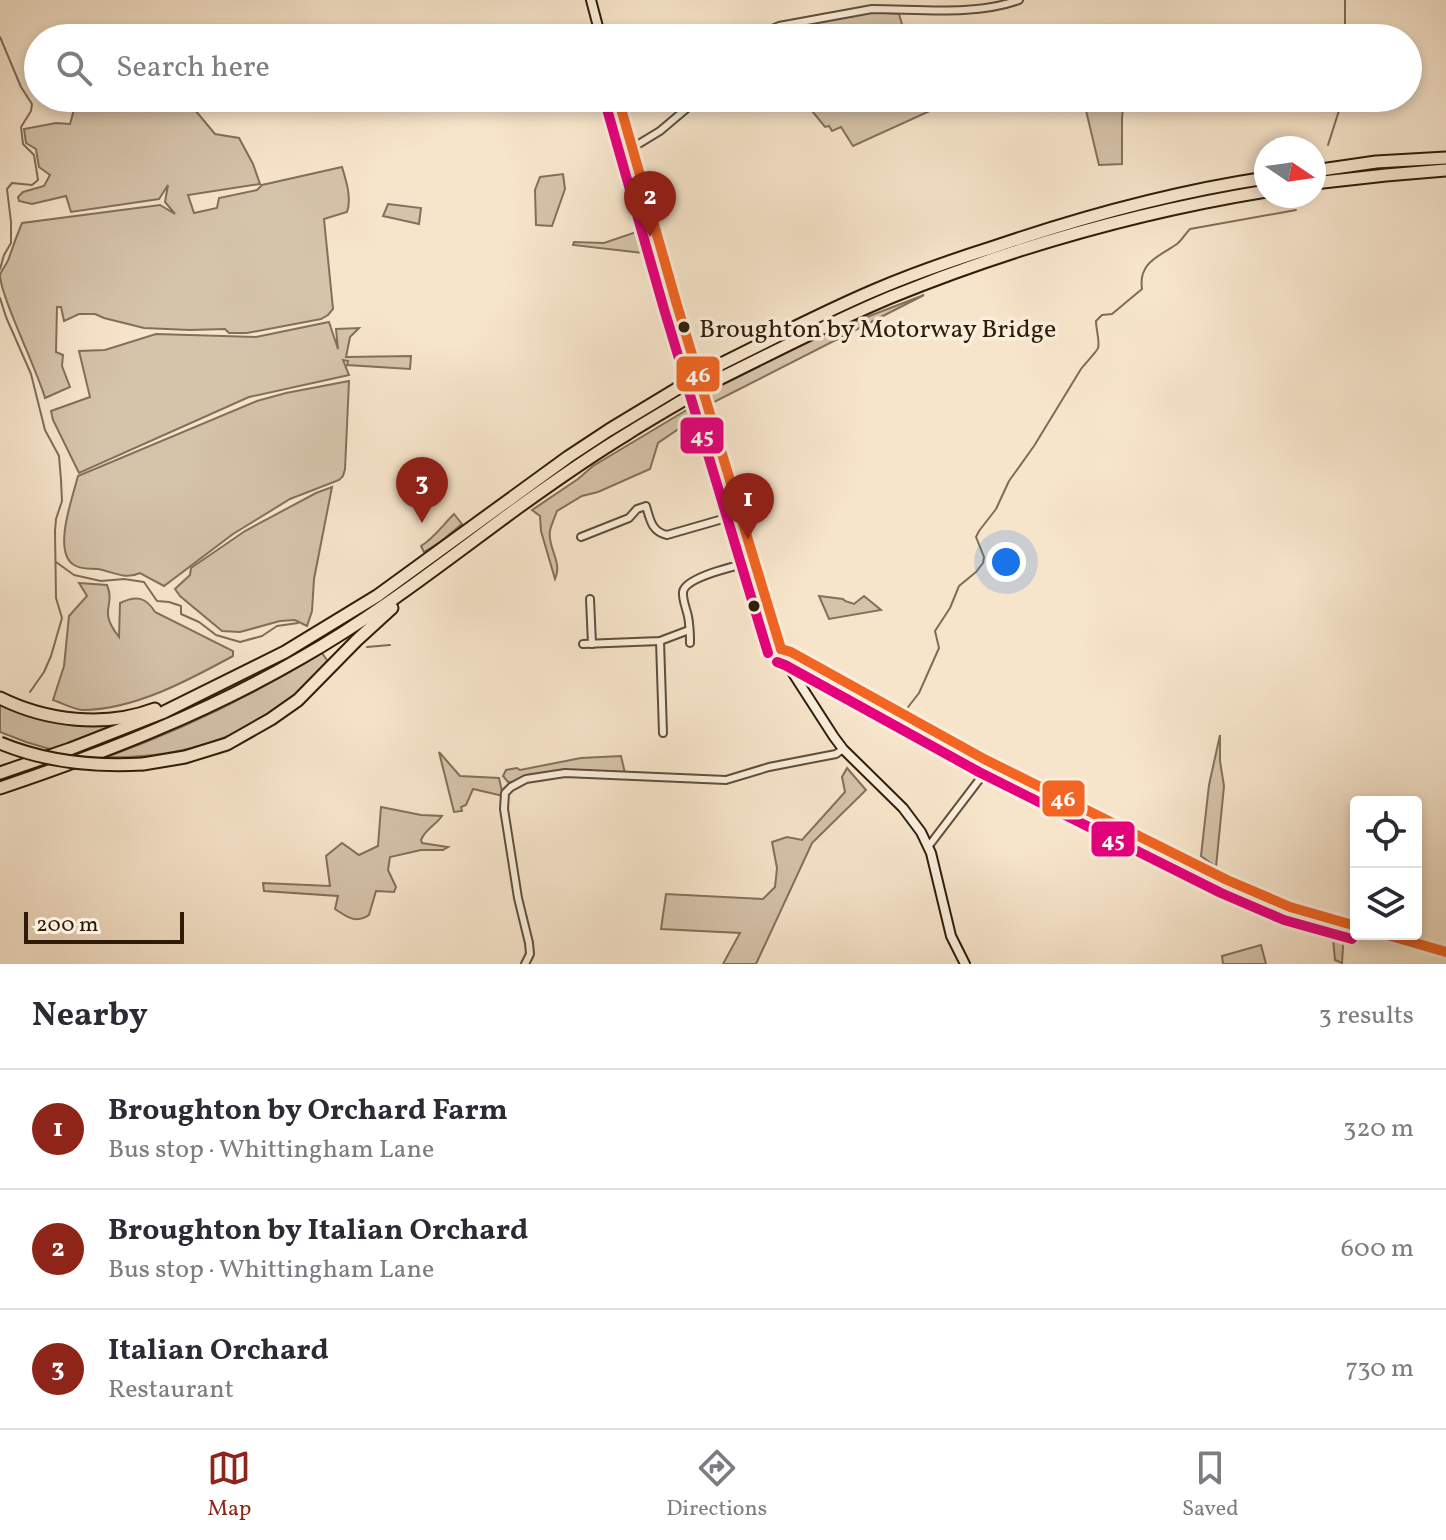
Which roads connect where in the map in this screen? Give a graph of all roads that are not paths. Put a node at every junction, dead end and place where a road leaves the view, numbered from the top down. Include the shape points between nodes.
1 (591, 0) edge
2 (1019, 0) edge
3 (597, 24) edge
4 (789, 24) edge
5 (622, 112) edge
6 (682, 112) edge
7 (632, 148) junction
8 (1446, 158) edge
9 (1326, 169) edge
10 (1446, 170) edge
11 (1254, 180) edge
12 (1326, 182) edge
13 (1254, 193) edge
14 (740, 514) junction
15 (581, 537) dead end
16 (460, 552) junction
17 (753, 562) junction
18 (590, 599) dead end
19 (689, 630) junction
20 (660, 641) junction
21 (690, 643) dead end
22 (583, 644) dead end
23 (592, 644) junction
24 (781, 649) junction
25 (236, 678) junction
26 (0, 698) edge
27 (663, 733) dead end
28 (0, 743) edge
29 (843, 749) junction
30 (992, 763) junction
31 (0, 773) edge
32 (0, 788) edge
33 (928, 847) junction
34 (1350, 924) edge
35 (1405, 940) edge
36 (1446, 952) edge
37 (525, 964) edge
38 (965, 964) edge

1 - 3 main road
2 - 4 street via 982,8 872,9
5 - 7 main road
6 - 7 street
7 - 14 main road
8 - 9 highway
10 - 12 highway
11 - 25 highway, bridge via 1112,211 971,254 874,290 713,368 568,457 377,596
13 - 16 highway, bridge via 1055,239 857,312 715,381 625,435
14 - 15 street via 667,535 653,528 646,506
14 - 17 main road
16 - 28 highway, bridge via 357,640 298,700 227,744 185,757 102,766
16 - 32 highway via 345,632 237,693 122,745
17 - 19 street via 686,585
17 - 24 main road
18 - 23 street
19 - 20 street
19 - 21 street
20 - 23 street
20 - 27 street
22 - 23 street
24 - 29 main road via 789,670
24 - 30 main road
25 - 26 highway via 148,712 106,719 50,716
25 - 31 highway via 162,713
29 - 33 main road via 903,808
29 - 37 street via 726,780 565,773 511,787 504,809 529,943
30 - 33 street
30 - 34 main road via 1258,894
33 - 38 main road via 951,936
35 - 36 main road

